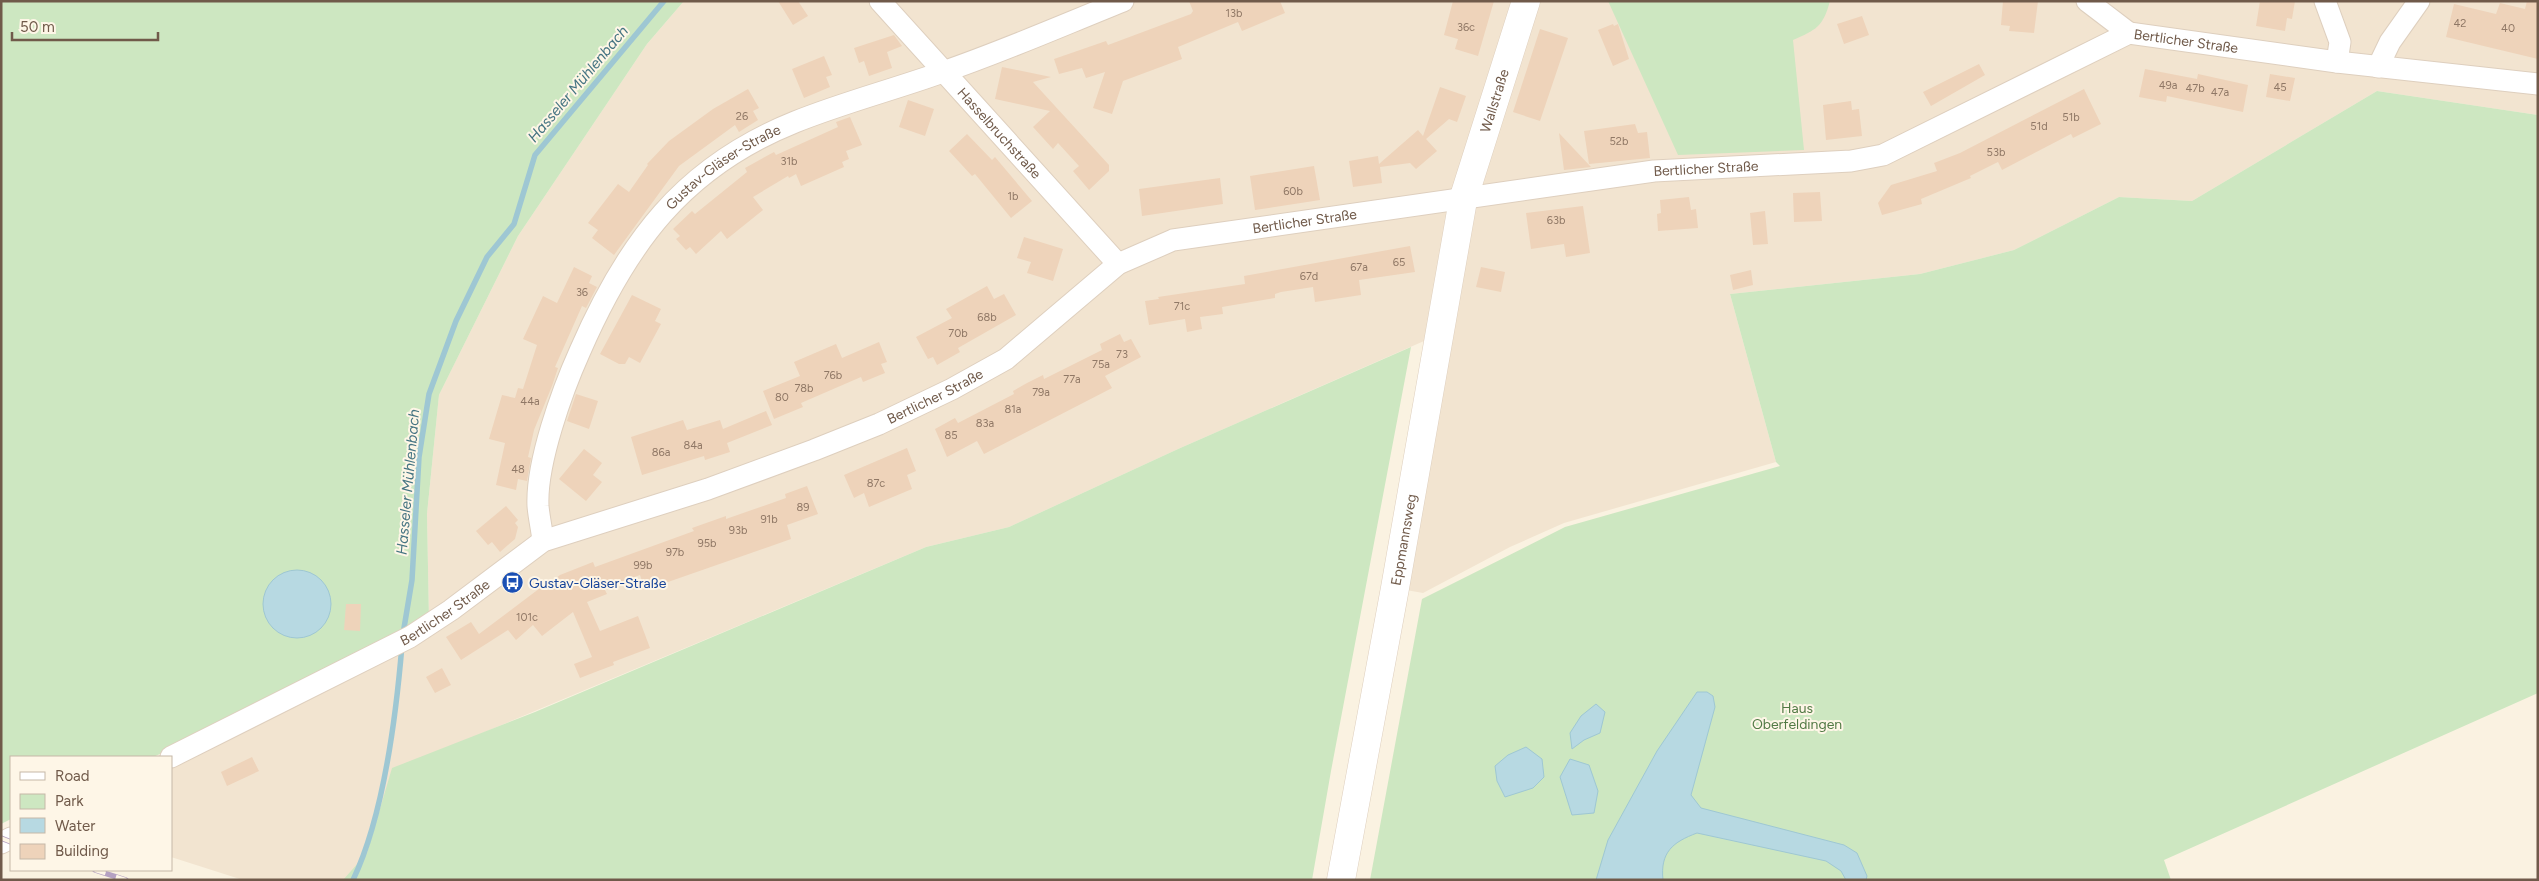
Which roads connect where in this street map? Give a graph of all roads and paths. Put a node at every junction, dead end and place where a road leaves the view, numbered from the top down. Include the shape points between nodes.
1 (880, 1) edge
2 (1124, 1) edge
3 (1526, 1) edge
4 (2087, 1) edge
5 (2325, 1) edge
6 (2419, 1) edge
7 (2129, 33) junction
8 (2338, 62) junction
9 (2378, 67) junction
10 (944, 72) junction
11 (2538, 84) edge
12 (1463, 200) junction
13 (1118, 264) junction
14 (544, 541) junction
15 (172, 756) edge
16 (1341, 880) edge

1 - 10 street, Hasselbruchstraße
2 - 10 street, Gustav-Gläser-Straße
3 - 12 street, Wallstraße
4 - 7 street
5 - 8 street via 2340,42
6 - 9 street via 2390,42
7 - 8 street, Bertlicher Straße
7 - 12 street, Bertlicher Straße via 1883,155 1832,162 1654,171
8 - 9 street, Bertlicher Straße
9 - 11 street, Bertlicher Straße
10 - 13 street, Hasselbruchstraße
10 - 14 street, Gustav-Gläser-Straße via 795,122 739,149 696,179 666,207 614,282 570,372 553,423 541,475 538,506
12 - 13 street, Bertlicher Straße via 1173,240
12 - 16 street, Eppmannsweg
13 - 14 street, Bertlicher Straße via 1006,358 952,389 814,450 708,489
14 - 15 street, Bertlicher Straße via 410,637

